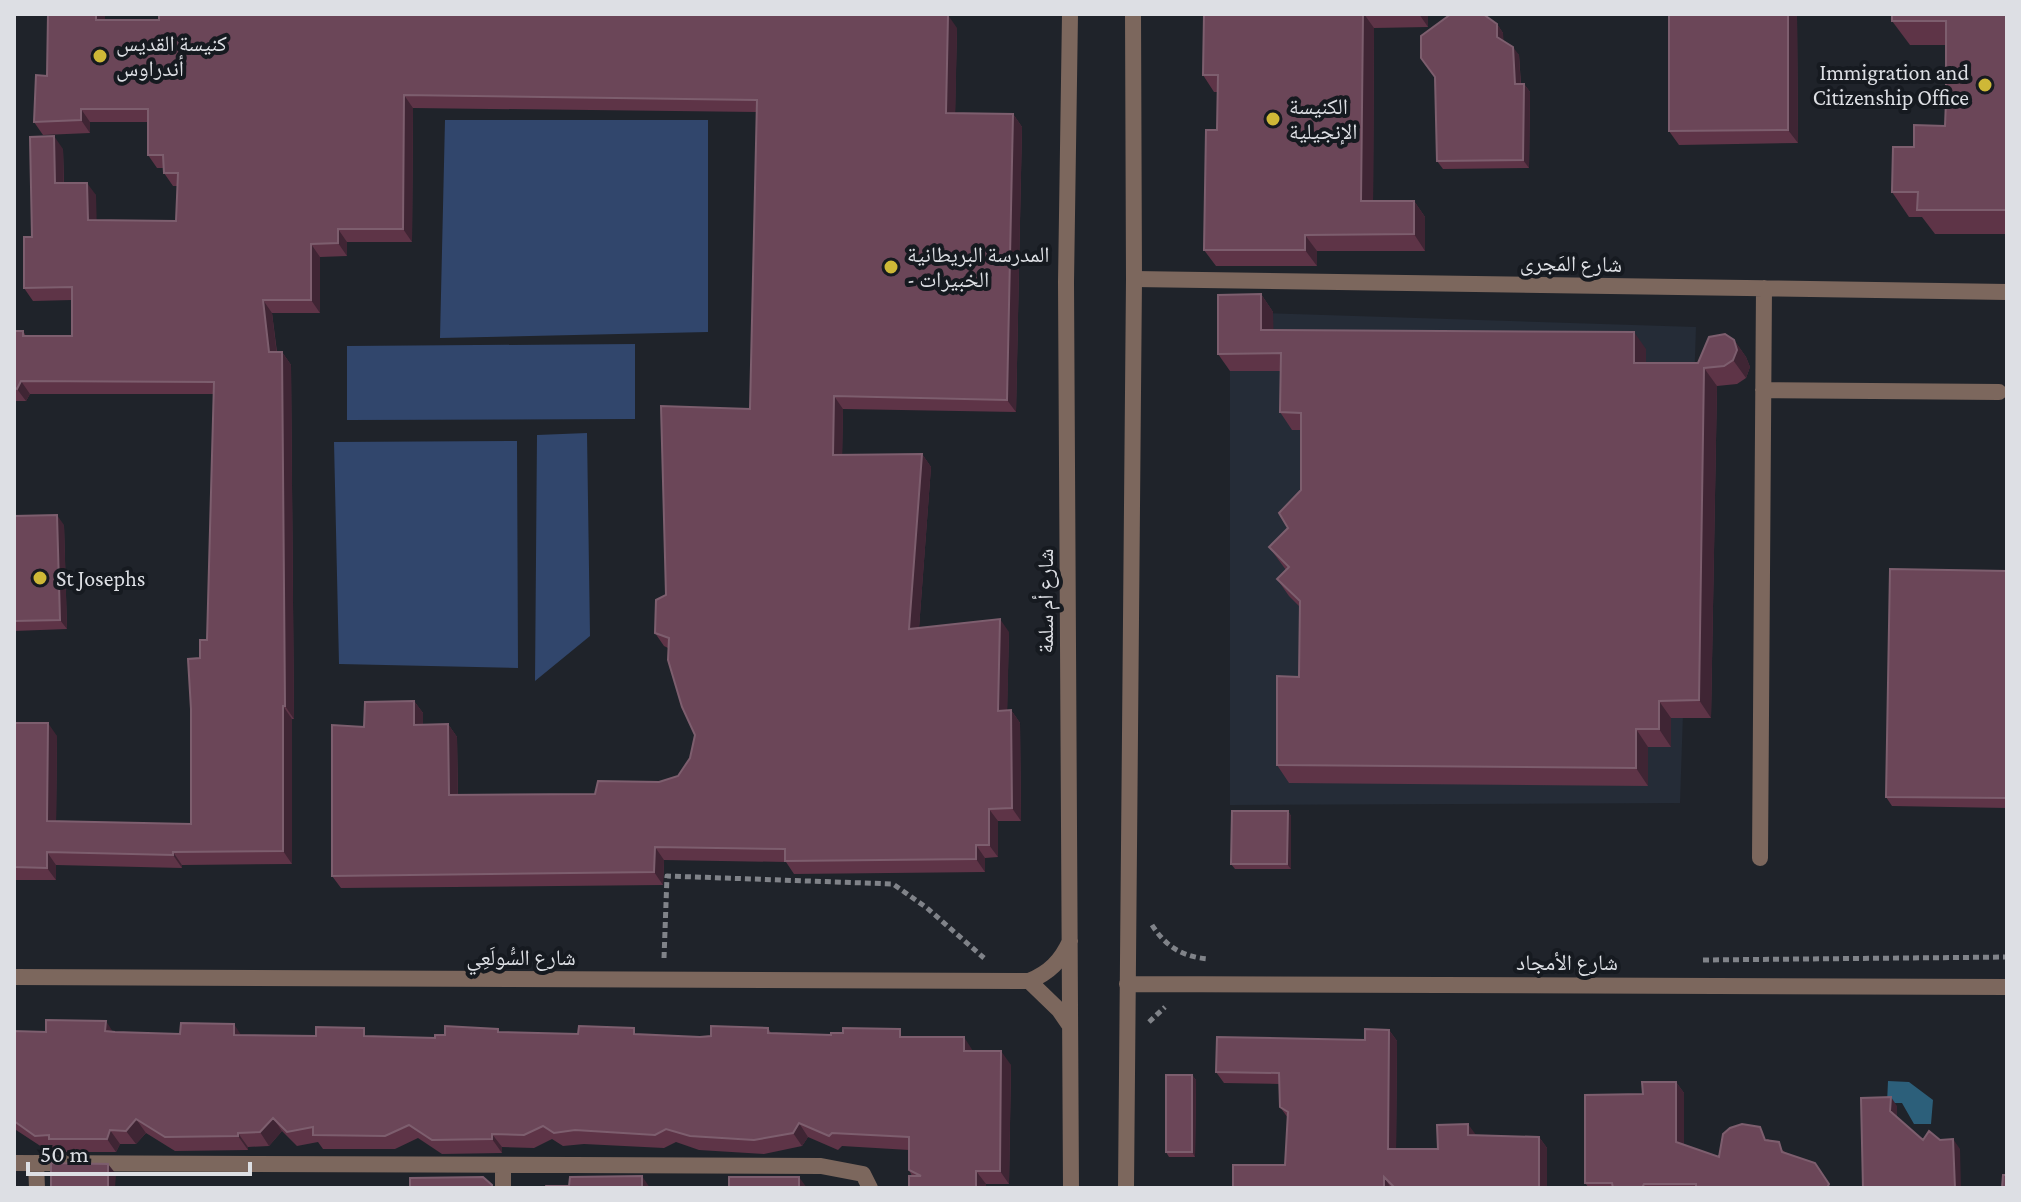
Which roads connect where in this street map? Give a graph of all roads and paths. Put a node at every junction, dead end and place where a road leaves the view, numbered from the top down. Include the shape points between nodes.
1 (1070, 14) edge
2 (1133, 14) edge
3 (1134, 279) junction
4 (1764, 288) junction
5 (2007, 292) edge
6 (1763, 390) junction
7 (1999, 392) dead end
8 (1760, 858) dead end
9 (1129, 886) junction
10 (1070, 941) junction
11 (2007, 957) edge
12 (1222, 959) dead end
13 (1689, 960) dead end
14 (14, 977) edge
15 (1029, 981) junction
16 (1127, 984) junction
17 (2007, 987) edge
18 (1171, 1003) dead end
19 (1071, 1027) junction
20 (1145, 1027) dead end
21 (14, 1163) edge
22 (36, 1163) junction
23 (503, 1165) junction
24 (37, 1188) edge
25 (503, 1188) edge
26 (870, 1188) edge
27 (1071, 1188) edge
28 (1126, 1188) edge

1 - 10 street, شارع أم سلمة
2 - 3 street
3 - 4 street, شارع المَجرى
3 - 9 street
4 - 5 street, شارع المَجرى
4 - 6 street
6 - 7 street
6 - 8 street
9 - 12 path via 1162,941 1196,958
9 - 16 street
10 - 15 street via 1049,970
10 - 19 street, شارع أم سلمة
11 - 13 path
14 - 15 street, شارع السُّولَعِي
15 - 19 street
16 - 17 street, شارع الأمجاد
16 - 28 street
18 - 20 path
19 - 27 street, شارع أم سلمة
21 - 22 street
22 - 23 street
22 - 24 street
23 - 25 street
23 - 26 street via 821,1166 863,1174

